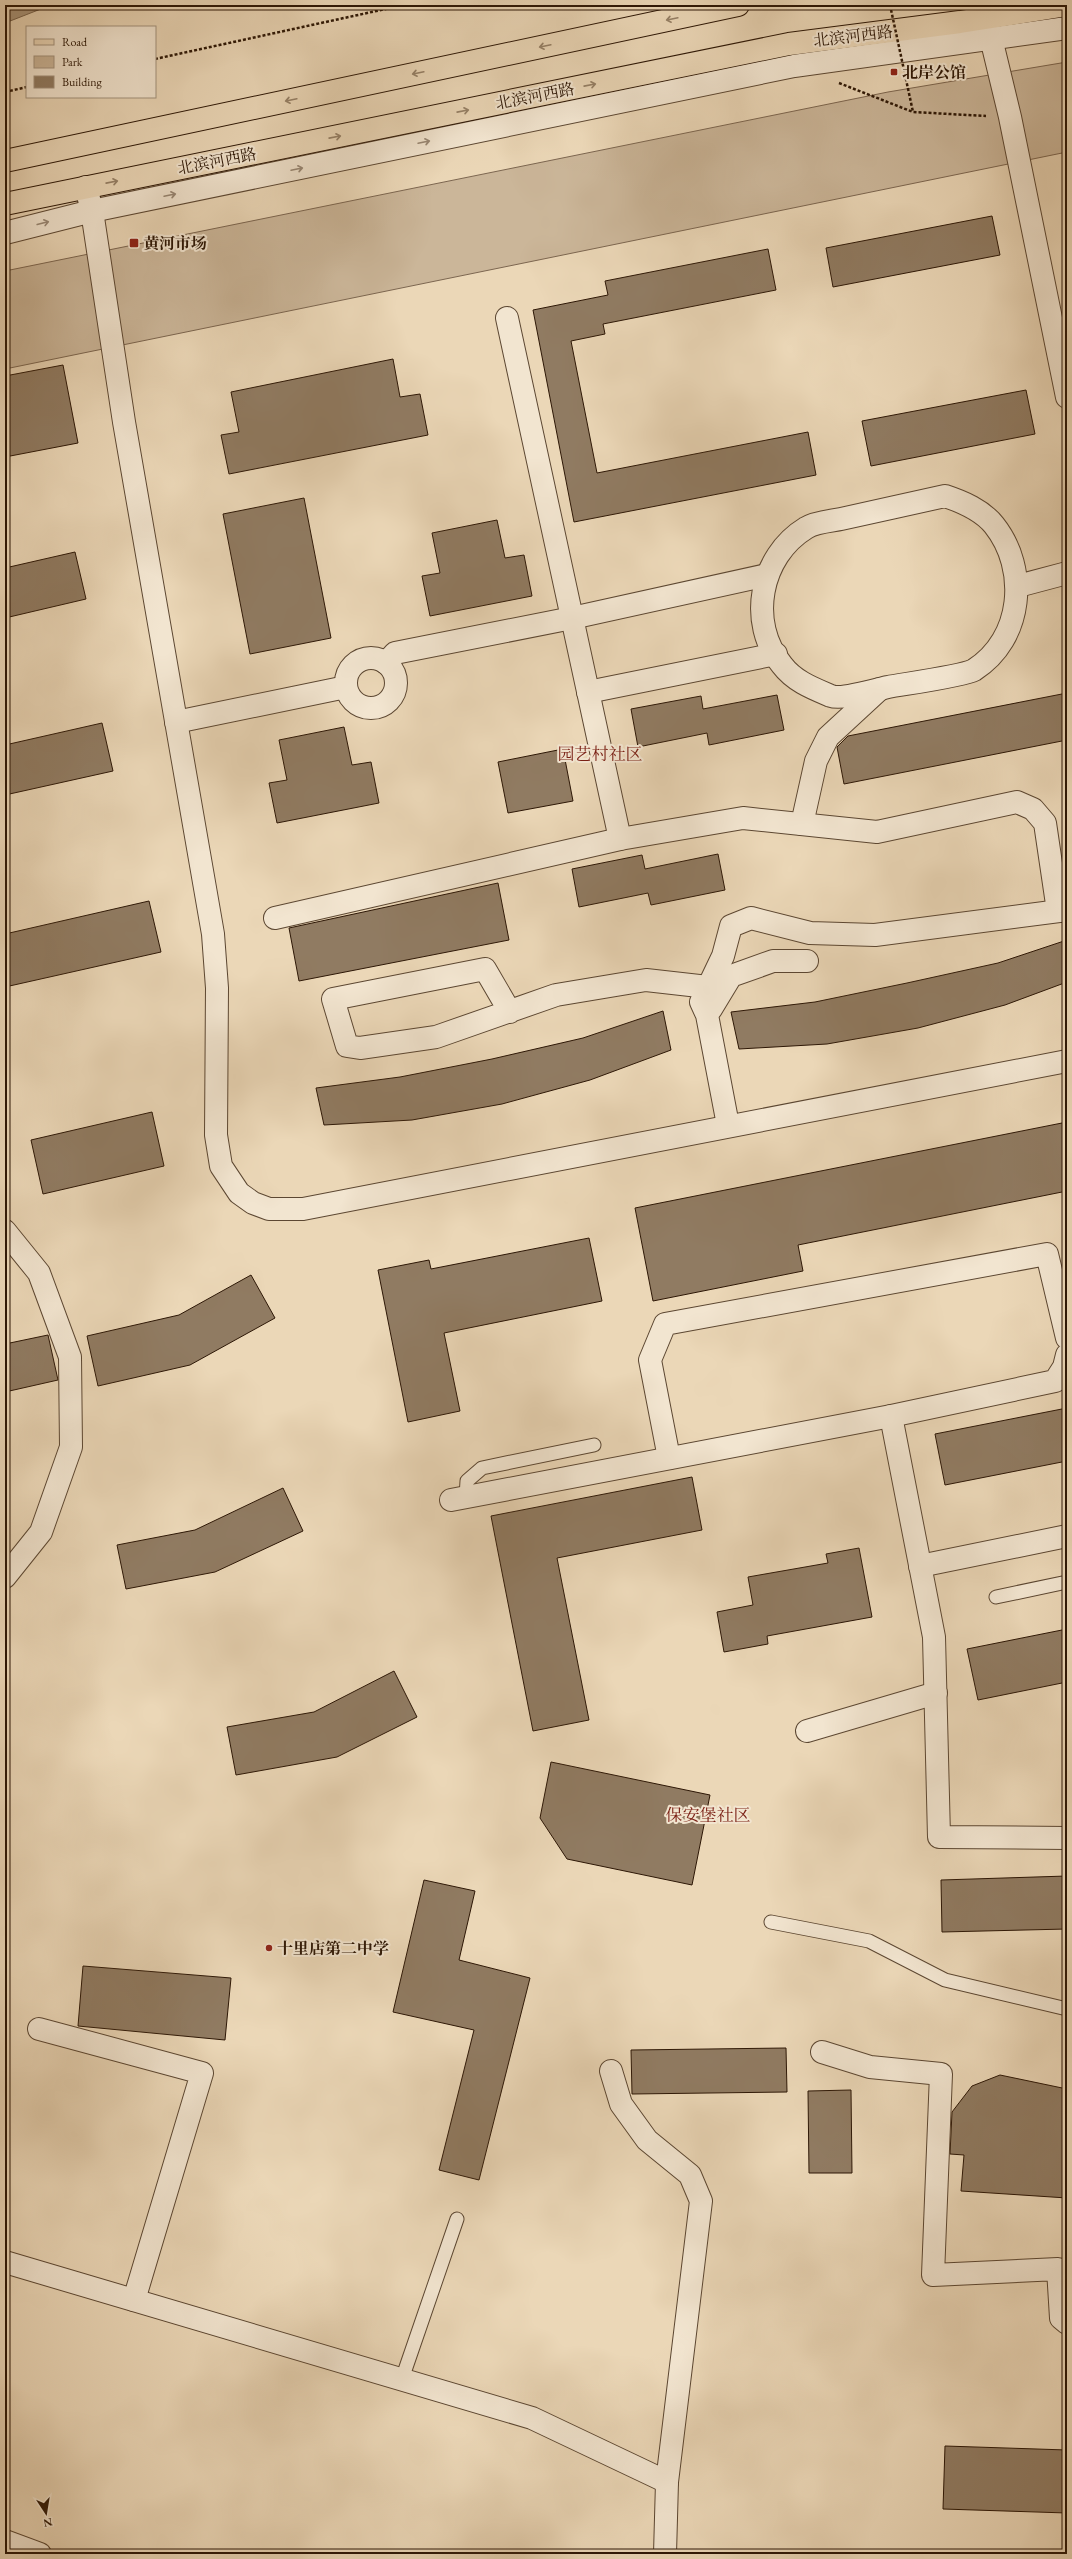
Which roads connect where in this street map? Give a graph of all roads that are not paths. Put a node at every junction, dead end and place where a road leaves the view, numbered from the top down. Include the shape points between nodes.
1 (738, 5) edge
2 (1067, 5) edge
3 (988, 10) edge
4 (1067, 28) edge
5 (991, 40) junction
6 (5, 161) edge
7 (86, 187) junction
8 (5, 204) edge
9 (92, 211) junction
10 (5, 233) edge
11 (507, 318) dead end
12 (1067, 397) edge
13 (1067, 573) edge
14 (767, 575) junction
15 (1018, 586) junction
16 (572, 618) junction
17 (776, 654) junction
18 (386, 663) junction
19 (346, 687) junction
20 (880, 689) junction
21 (588, 692) junction
22 (176, 722) junction
23 (802, 824) junction
24 (620, 840) junction
25 (1062, 911) edge
26 (275, 918) dead end
27 (807, 961) dead end
28 (708, 987) junction
29 (510, 1012) junction
30 (707, 1015) junction
31 (1067, 1061) edge
32 (728, 1125) junction
33 (5, 1231) edge
34 (1067, 1338) edge
35 (1067, 1355) edge
36 (891, 1416) junction
37 (594, 1445) dead end
38 (669, 1458) junction
39 (459, 1498) joint
40 (1067, 1536) edge
41 (920, 1566) junction
42 (5, 1577) edge
43 (1067, 1582) edge
44 (996, 1597) dead end
45 (936, 1693) junction
46 (807, 1731) dead end
47 (1067, 1838) edge
48 (771, 1922) dead end
49 (1067, 2009) edge
50 (38, 2029) dead end
51 (822, 2052) dead end
52 (611, 2071) dead end
53 (457, 2219) dead end
54 (5, 2262) edge
55 (134, 2300) junction
56 (1067, 2323) edge
57 (402, 2379) junction
58 (667, 2482) junction
59 (5, 2541) edge
60 (40, 2554) edge
61 (665, 2554) edge

1 -> 6 main road
2 - 3 main road, 北滨河西路
3 - 5 street
7 -> 3 main road, 北滨河西路 via 789,44
4 - 5 street
9 -> 5 street via 794,66
5 - 12 street via 1010,117
7 - 8 main road, 北滨河西路
7 - 9 street
10 -> 9 street
9 - 22 street via 124,422
11 - 16 street
13 - 15 street
14 - 15 street via 783,547 807,527 945,496 968,504 994,525 1011,553
14 - 16 street
14 - 17 street via 761,606 766,637
15 - 20 street via 1014,618 998,648 973,671
16 - 18 street via 395,653
16 - 21 street
17 - 20 street via 782,665 806,686 835,697
17 - 21 street
18 - 19 street via 367,658 358,662 351,668
18 - 19 street via 392,670 395,688 384,704 375,708 356,703
19 - 22 street
20 - 23 street via 828,737 816,761
21 - 24 street
22 - 32 street via 216,958 216,1135 221,1166 239,1193 253,1203 269,1209 303,1209
23 - 24 street via 743,818
23 - 25 street via 877,832 1017,802 1033,809 1045,823
24 - 26 street
25 - 28 street via 875,935 810,933 751,918 731,926 723,956
27 - 30 street via 773,961 731,976
28 - 29 street via 646,980 556,995
28 - 30 street via 701,1002
29 - 29 street via 436,1037 360,1048 347,1046 333,999 485,969
30 - 32 street
31 - 32 street
33 - 42 street via 39,1273 70,1357 71,1447 42,1532
34 - 38 street via 1047,1254 665,1324 650,1360
35 - 36 street via 1064,1367 1055,1381
36 - 38 street
36 - 41 street
37 - 39 lane via 482,1468 467,1480
38 - 39 street
40 - 41 street
41 - 45 street via 934,1637
43 - 44 lane
45 - 46 street
45 - 47 street via 939,1837
48 - 49 lane via 869,1941 945,1980
50 - 55 street via 202,2073
51 - 56 street via 870,2067 941,2074 933,2275 1058,2269 1061,2318
52 - 58 street via 621,2104 647,2140 690,2175 701,2201
53 - 57 lane
54 - 55 street
55 - 57 street
57 - 58 street via 532,2418
58 - 61 street
59 - 60 street

